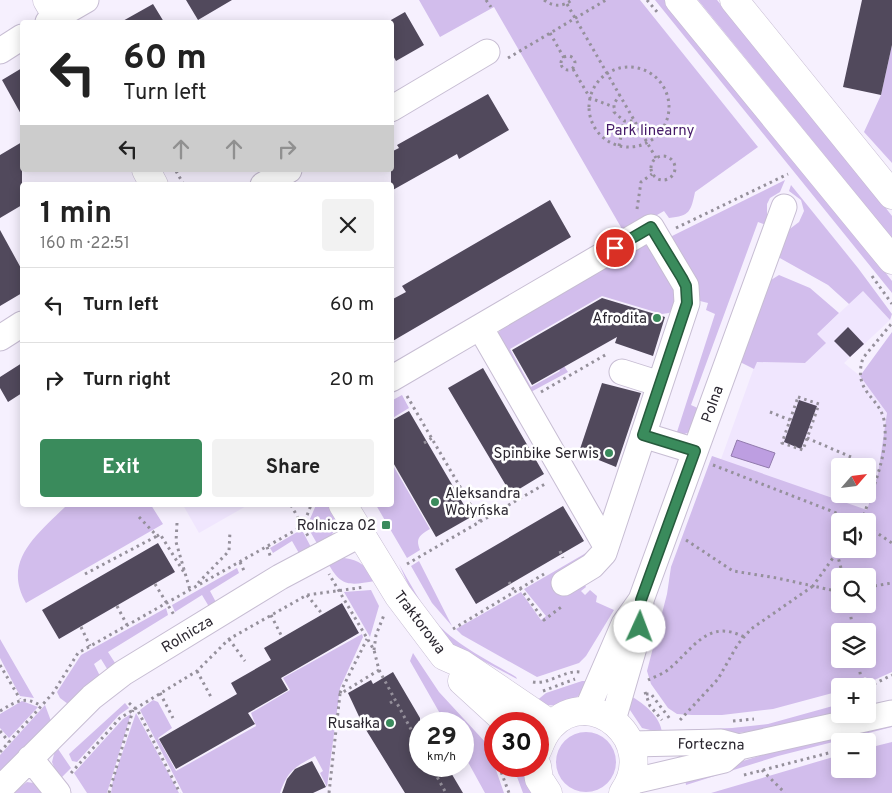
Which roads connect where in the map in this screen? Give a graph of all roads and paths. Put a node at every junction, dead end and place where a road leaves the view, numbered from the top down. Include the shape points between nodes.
1 (86, 0) edge
2 (486, 0) edge
3 (544, 0) edge
4 (572, 0) edge
5 (606, 0) edge
6 (679, 0) edge
7 (734, 0) edge
8 (567, 4) junction
9 (490, 7) dead end
10 (53, 16) edge
11 (576, 18) junction
12 (550, 33) junction
13 (20, 39) edge
14 (0, 51) edge
15 (494, 57) joint
16 (564, 58) junction
17 (573, 69) junction
18 (608, 72) junction
19 (620, 94) junction
20 (590, 98) junction
21 (394, 107) edge
22 (614, 107) junction
23 (624, 121) junction
24 (635, 121) junction
25 (648, 143) junction
26 (619, 146) junction
27 (656, 158) junction
28 (285, 172) edge
29 (652, 174) junction
30 (788, 174) dead end
31 (268, 182) edge
32 (892, 195) edge
33 (784, 207) dead end
34 (648, 227) junction
35 (892, 260) edge
36 (892, 323) edge
37 (20, 325) edge
38 (480, 327) junction
39 (0, 338) edge
40 (617, 362) joint
41 (397, 384) edge
42 (660, 384) junction
43 (522, 403) junction
44 (770, 412) dead end
45 (790, 420) junction
46 (643, 435) junction
47 (432, 438) junction
48 (807, 438) junction
49 (424, 443) dead end
50 (701, 456) junction
51 (851, 457) dead end
52 (547, 483) dead end
53 (459, 486) junction
54 (452, 492) dead end
55 (310, 507) edge
56 (344, 507) edge
57 (838, 513) edge
58 (864, 513) edge
59 (139, 517) dead end
60 (480, 521) junction
61 (177, 523) dead end
62 (230, 531) dead end
63 (876, 532) edge
64 (361, 534) junction
65 (157, 536) junction
66 (685, 540) dead end
67 (892, 543) edge
68 (606, 546) junction
69 (402, 556) dead end
70 (832, 558) edge
71 (408, 564) junction
72 (559, 570) joint
73 (411, 572) dead end
74 (85, 574) dead end
75 (185, 574) junction
76 (509, 582) dead end
77 (892, 583) edge
78 (155, 584) dead end
79 (194, 586) junction
80 (813, 586) junction
81 (876, 586) edge
82 (190, 590) junction
83 (831, 590) edge
84 (515, 592) junction
85 (319, 593) dead end
86 (307, 595) junction
87 (398, 595) junction
88 (342, 598) dead end
89 (641, 600) junction
90 (166, 603) junction
91 (117, 606) dead end
92 (271, 615) junction
93 (322, 615) dead end
94 (127, 625) junction
95 (81, 627) dead end
96 (186, 634) junction
97 (744, 637) junction
98 (282, 638) dead end
99 (228, 639) junction
100 (367, 639) junction
101 (90, 646) junction
102 (451, 646) junction
103 (374, 650) junction
104 (245, 661) dead end
105 (0, 665) edge
106 (379, 670) junction
107 (197, 672) junction
108 (892, 675) edge
109 (531, 681) dead end
110 (642, 683) dead end
111 (876, 683) edge
112 (536, 691) dead end
113 (160, 693) junction
114 (340, 694) junction
115 (210, 697) dead end
116 (20, 699) junction
117 (395, 700) junction
118 (129, 703) dead end
119 (390, 703) dead end
120 (41, 706) junction
121 (892, 706) edge
122 (133, 709) junction
123 (0, 711) edge
124 (876, 711) edge
125 (496, 712) edge
126 (586, 712) junction
127 (892, 713) edge
128 (876, 716) edge
129 (173, 718) dead end
130 (763, 718) dead end
131 (613, 720) junction
132 (670, 720) junction
133 (730, 721) dead end
134 (679, 722) junction
135 (687, 722) dead end
136 (840, 723) edge
137 (552, 725) junction
138 (409, 726) edge
139 (549, 730) edge
140 (0, 731) edge
141 (9, 742) junction
142 (632, 744) junction
143 (739, 747) junction
144 (0, 752) edge
145 (831, 752) edge
146 (30, 758) junction
147 (761, 769) junction
148 (437, 777) edge
149 (504, 777) edge
150 (539, 777) edge
151 (736, 777) dead end
152 (66, 786) edge
153 (627, 788) edge
154 (0, 789) edge
155 (109, 793) edge
156 (180, 793) edge
157 (328, 793) edge
158 (446, 793) edge
159 (509, 793) edge
160 (548, 793) edge
161 (785, 793) edge

1 - 10 street
2 - 9 path
3 - 8 path via 556,6
4 - 8 path
5 - 11 path
6 - 35 street
7 - 32 street
8 - 11 path
11 - 12 path
11 - 18 path
12 - 15 path
12 - 16 path
13 - 14 street
15 - 21 street
16 - 17 path via 561,62 564,69
16 - 17 path via 570,56 574,59
17 - 20 path
18 - 19 path
18 - 20 path via 594,87
18 - 25 path via 627,66 640,68 653,74 662,84 670,108 667,122
19 - 22 path
19 - 24 path
20 - 22 path
20 - 26 path via 589,114 593,127 602,137
22 - 23 path via 618,118
23 - 24 path
23 - 26 path
24 - 25 path
25 - 26 path via 639,147
25 - 27 path
27 - 29 path via 651,164
27 - 29 path via 668,157 674,163 675,171 666,180 658,180
28 - 31 street
29 - 34 path via 641,182
30 - 34 path via 768,185
33 - 50 street, Polna
34 - 38 street
34 - 42 street via 686,286 687,303
36 - 58 path via 862,358 861,364 860,379 884,419 884,446
37 - 39 street
38 - 41 street
38 - 43 street
40 - 42 street
40 - 43 path via 606,354
41 - 47 path
42 - 46 street
43 - 68 street
44 - 45 path
45 - 48 path via 782,443 803,450
45 - 48 path via 798,396 819,404
46 - 50 street
46 - 68 street
47 - 49 path
47 - 53 path
48 - 51 path
50 - 57 path
50 - 89 street, Polna
52 - 60 path
53 - 54 path
53 - 60 path
55 - 79 path via 303,526
56 - 64 street, Traktorowa
59 - 65 path
60 - 71 path
61 - 75 path via 176,542
62 - 79 path via 229,551
63 - 67 path
64 - 87 street, Traktorowa
64 - 96 street, Rolnicza via 280,577
65 - 74 path
65 - 75 path via 160,534
66 - 80 path via 733,571
68 - 72 street via 598,561
69 - 71 path
70 - 80 path
71 - 73 path
72 - 84 path
75 - 82 path
76 - 84 path
77 - 81 path
78 - 90 path
79 - 82 path
80 - 83 path
80 - 97 path
82 - 90 path
84 - 102 path via 450,631
85 - 86 path
86 - 92 path
86 - 93 path
87 - 102 street, Traktorowa
87 - 103 path via 379,623
88 - 100 path
89 - 126 street, Polna via 624,624
89 - 131 street, Polna via 640,627
90 - 94 path
90 - 96 path
91 - 94 path
92 - 98 path
92 - 99 path
94 - 101 path
95 - 101 path
96 - 146 street, Rolnicza via 107,684
97 - 110 path via 727,631 712,631 667,671
97 - 134 path via 718,679
99 - 104 path
99 - 107 path
100 - 103 path
100 - 114 path
101 - 120 path via 78,653
102 - 125 street via 454,674
102 - 137 street, Traktorowa via 462,664
103 - 106 path
105 - 116 path
106 - 114 path
106 - 117 path
107 - 113 path
107 - 115 path
108 - 111 path
109 - 112 path via 540,682 573,671 582,672 579,678
113 - 122 path
113 - 129 path
114 - 157 path
116 - 120 path via 34,701
116 - 123 path
117 - 119 path
117 - 138 path
118 - 122 path
120 - 141 path
121 - 124 street, Forteczna
122 - 152 path via 120,718 70,773
122 - 155 path
122 - 156 path via 138,711
126 - 131 street
126 - 137 street via 574,713
127 - 128 street, Forteczna
130 - 133 path
131 - 142 street
132 - 132 path via 651,694 646,694 657,715 663,720
132 - 134 path
134 - 135 path
136 - 143 street, Forteczna
137 - 139 street
140 - 141 path
141 - 144 path
142 - 143 street, Forteczna via 720,742
142 - 153 street via 634,760
143 - 153 street via 724,760
145 - 147 path
146 - 152 street
146 - 154 street, Rolnicza
147 - 151 path
147 - 161 path
148 - 158 path
149 - 159 path
150 - 160 street

